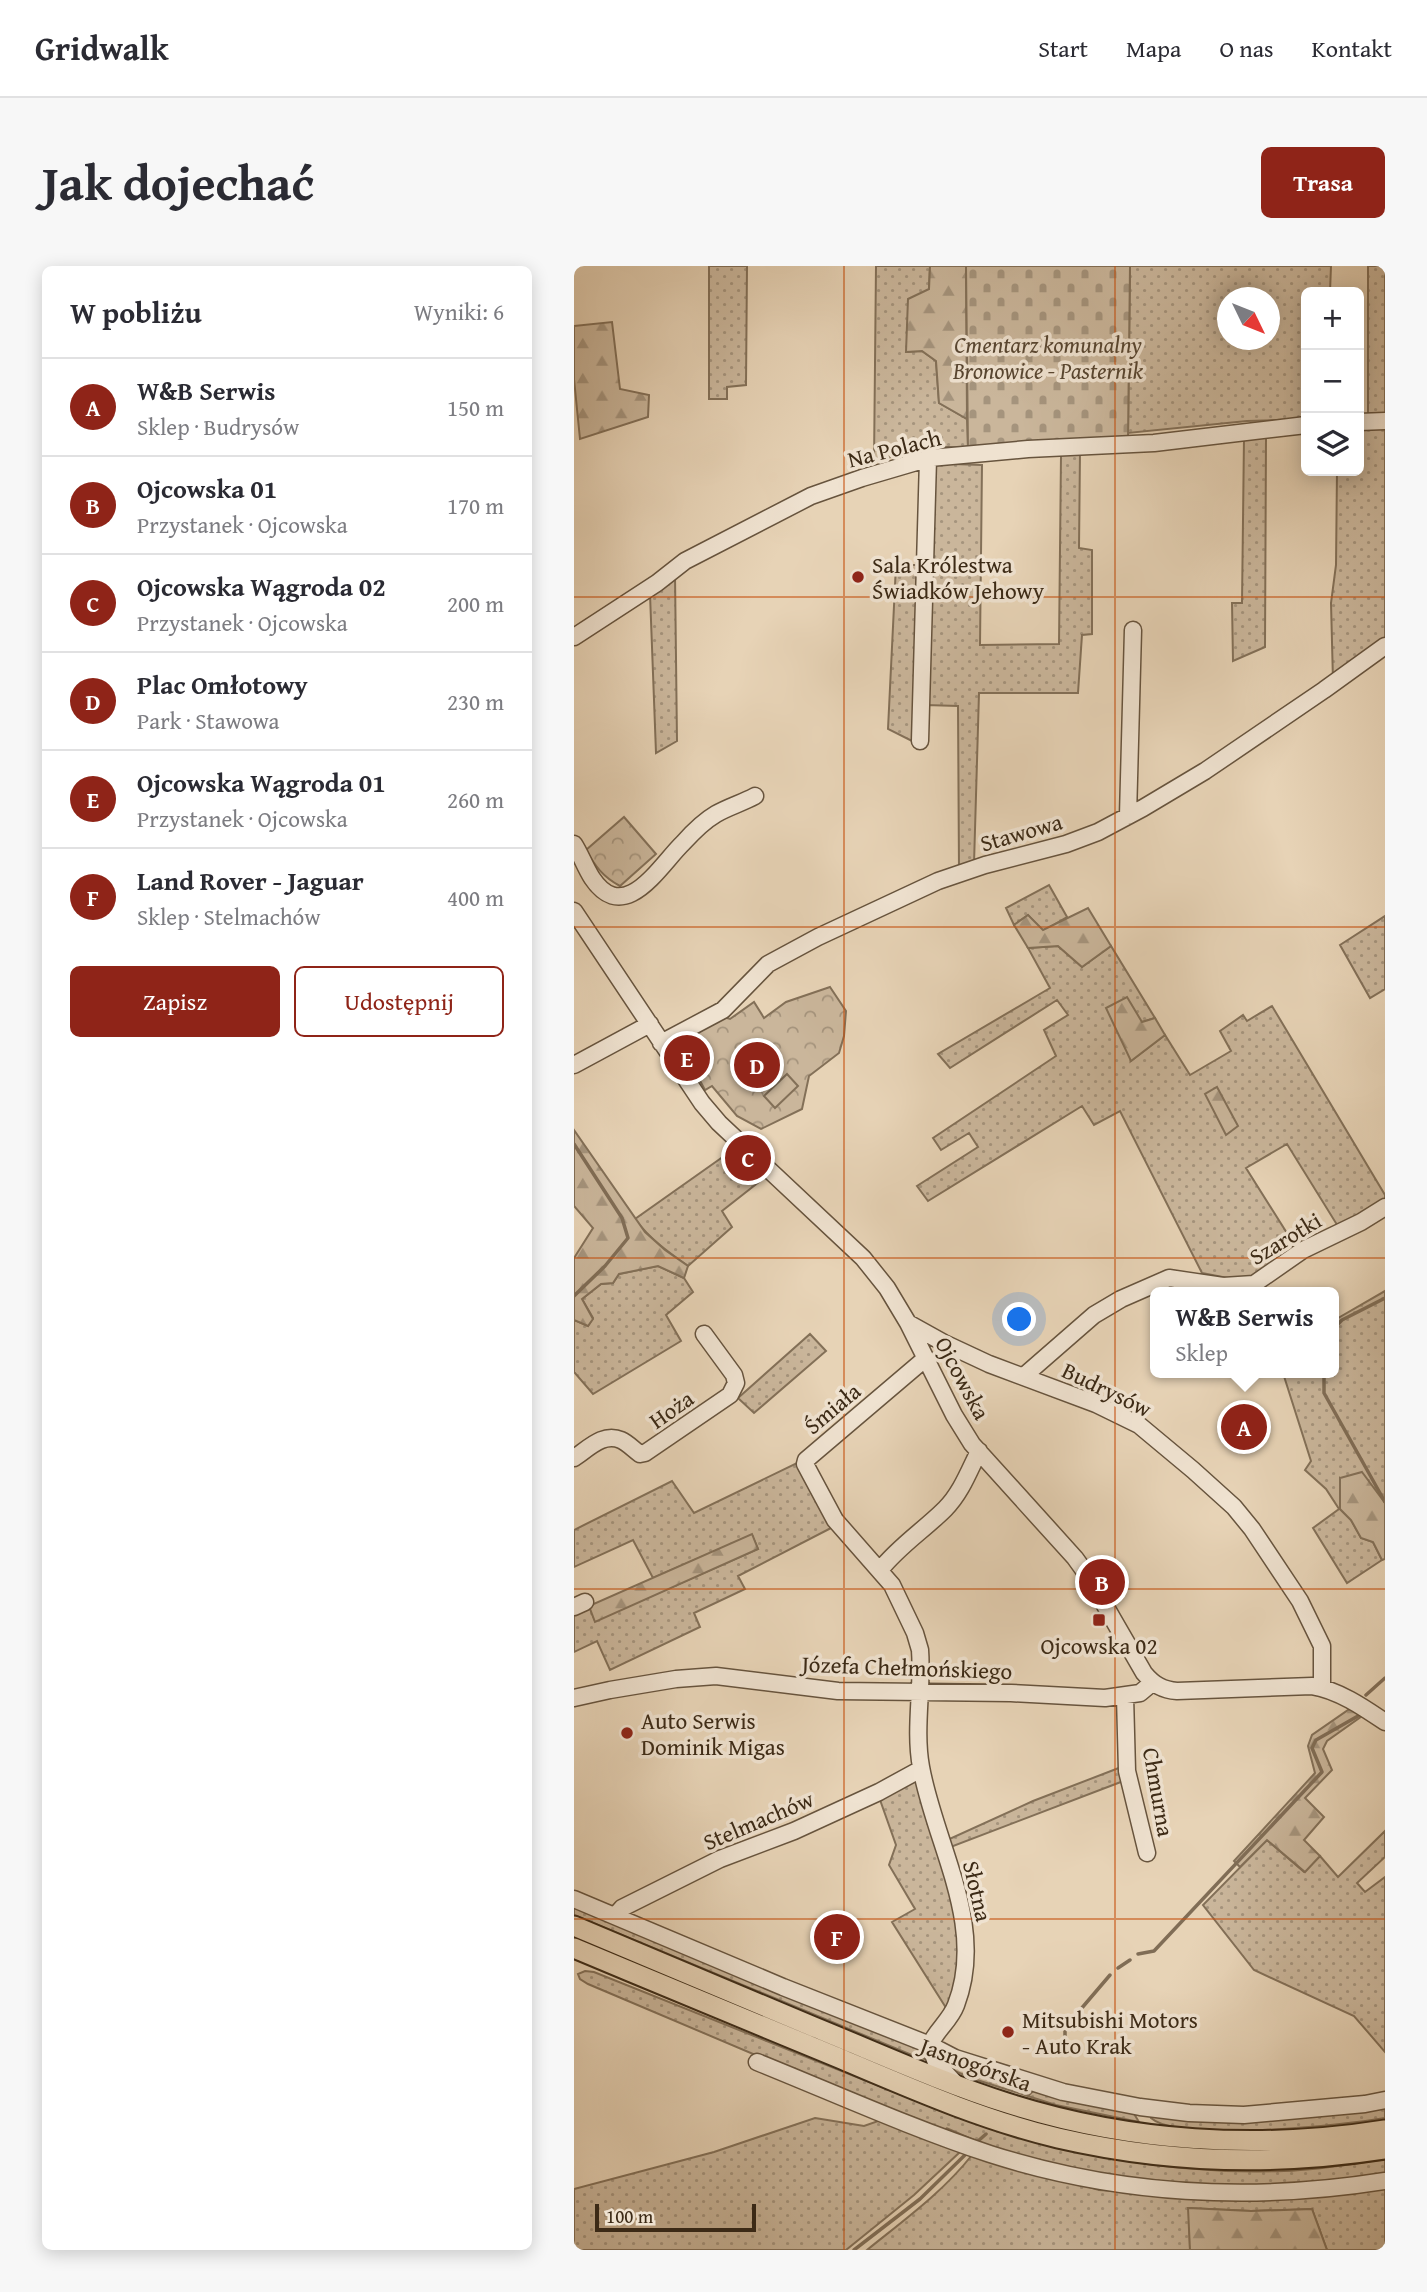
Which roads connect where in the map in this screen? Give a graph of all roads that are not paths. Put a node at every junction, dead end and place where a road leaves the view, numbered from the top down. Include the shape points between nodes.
1 (1385, 421) edge
2 (1364, 422) edge
3 (1301, 426) edge
4 (928, 459) junction
5 (1133, 631) dead end
6 (574, 637) edge
7 (1385, 646) edge
8 (920, 741) dead end
9 (755, 796) dead end
10 (1128, 816) junction
11 (574, 844) edge
12 (574, 911) edge
13 (650, 1024) junction
14 (662, 1043) junction
15 (574, 1065) edge
16 (1385, 1208) edge
17 (908, 1323) junction
18 (704, 1334) dead end
19 (926, 1358) junction
20 (1024, 1376) junction
21 (979, 1451) junction
22 (574, 1458) edge
23 (880, 1570) junction
24 (1152, 1683) junction
25 (1322, 1688) junction
26 (919, 1691) junction
27 (1125, 1696) junction
28 (574, 1698) edge
29 (1385, 1722) edge
30 (921, 1769) junction
31 (1147, 1853) dead end
32 (574, 1899) edge
33 (615, 1916) junction
34 (574, 1926) edge
35 (574, 1948) edge
36 (930, 2045) junction
37 (757, 2062) dead end
38 (956, 2085) junction
39 (1385, 2100) edge
40 (1140, 2107) junction
41 (1385, 2130) edge
42 (1175, 2137) junction
43 (1385, 2150) edge
44 (1385, 2181) edge

1 - 2 street
3 - 4 street, Na Polach via 1154,443
4 - 6 street, Na Polach via 811,496 685,561
4 - 8 street
5 - 10 street
7 - 10 street, Stawowa via 1205,771
9 - 11 street via 715,815 637,892 625,896 609,893 593,880
10 - 14 street, Stawowa via 1066,844 938,881 818,937 768,964 723,1010
12 - 13 street, Ojcowska
13 - 14 street, Ojcowska
13 - 15 street
14 - 17 street, Ojcowska via 719,1124 863,1258
16 - 20 street, Szarotki via 1303,1250 1254,1284 1223,1286 1169,1278 1121,1299 1094,1315
17 - 19 street, Ojcowska
17 - 20 street, Budrysów via 989,1364
18 - 22 street, Hoża via 734,1375 736,1383 730,1395 645,1453 609,1438
19 - 21 street, Ojcowska via 954,1415
19 - 23 street, Śmiała via 805,1464 835,1520
20 - 25 street, Budrysów via 1139,1424 1234,1507 1313,1623 1322,1646
21 - 23 street via 955,1497
21 - 24 street, Ojcowska via 1082,1567
23 - 26 street, Śmiała via 915,1633 921,1665
24 - 25 street via 1177,1691
24 - 27 street, Józefa Chełmońskiego via 1140,1693
25 - 29 street
26 - 27 street, Józefa Chełmońskiego
26 - 28 street, Józefa Chełmońskiego via 838,1691 716,1676
26 - 30 street, Słotna
27 - 31 street, Chmurna via 1127,1771
30 - 33 street, Stelmachów via 794,1831 720,1859 622,1908
30 - 36 street, Słotna via 967,1949 955,2006
32 - 33 street
33 - 36 street
34 - 38 main road, Jasnogórska
35 - 43 main road, Jasnogórska via 955,2106 1057,2138 1202,2160 1287,2160
36 - 38 street via 936,2063
36 - 40 street via 1026,2082
37 - 44 street via 952,2141 1091,2179 1173,2190 1248,2193
38 - 42 main road, Jasnogórska via 1061,2118
39 - 40 street via 1244,2115
40 - 42 street via 1148,2123
41 - 42 main road, Jasnogórska via 1273,2141

